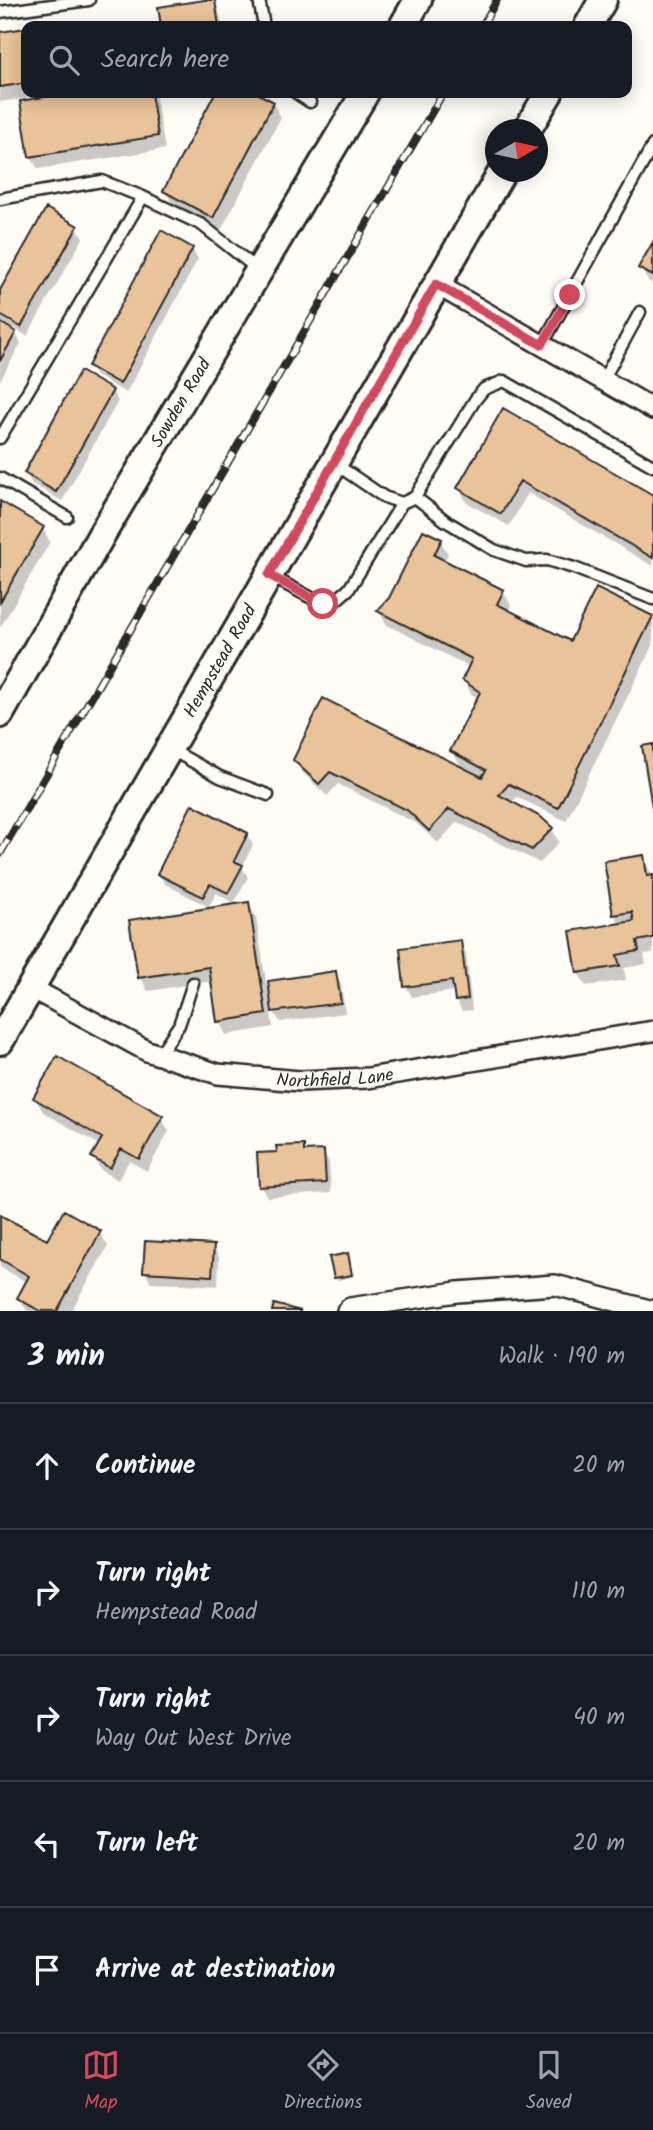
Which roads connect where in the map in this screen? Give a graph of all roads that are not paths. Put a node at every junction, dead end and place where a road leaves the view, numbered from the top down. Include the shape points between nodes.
1 (89, 0) edge
2 (259, 0) edge
3 (418, 0) edge
4 (603, 0) edge
5 (0, 12) edge
6 (263, 21) edge
7 (406, 21) edge
8 (591, 21) edge
9 (304, 98) edge
10 (362, 98) edge
11 (546, 98) edge
12 (310, 102) dead end
13 (534, 119) edge
14 (653, 145) edge
15 (496, 182) edge
16 (143, 197) junction
17 (0, 199) edge
18 (260, 271) junction
19 (436, 284) junction
20 (640, 312) dead end
21 (542, 345) junction
22 (603, 380) junction
23 (651, 404) edge
24 (0, 438) edge
25 (333, 463) junction
26 (653, 467) edge
27 (0, 478) edge
28 (415, 497) junction
29 (401, 503) junction
30 (67, 517) dead end
31 (269, 575) junction
32 (653, 598) edge
33 (1, 711) edge
34 (169, 749) junction
35 (268, 795) dead end
36 (193, 983) dead end
37 (31, 988) junction
38 (653, 1031) edge
39 (0, 1041) edge
40 (159, 1055) junction
41 (347, 1311) edge
42 (653, 1311) edge

1 - 5 lane
2 - 6 lane
3 - 7 main road
4 - 8 main road
9 - 12 lane
10 - 18 main road, Sowden Road
11 - 13 main road
14 - 21 lane
15 - 19 main road, Hempstead Road
16 - 17 lane via 102,181
16 - 18 lane via 202,225
16 - 24 lane
18 - 33 main road, Sowden Road
19 - 21 street
19 - 25 main road, Hempstead Road
20 - 22 lane
21 - 22 street
22 - 23 street
25 - 29 lane
25 - 31 main road, Hempstead Road
26 - 28 lane via 504,381 484,388
27 - 30 lane
28 - 29 lane
28 - 32 lane via 494,550 526,561 547,560 574,568
29 - 31 lane via 349,589 335,601 323,604
31 - 34 main road, Hempstead Road
34 - 35 lane via 220,777
34 - 37 main road, Hempstead Road
36 - 40 lane via 179,1025
37 - 39 main road, Hempstead Road
37 - 40 street, Northfield Lane
38 - 40 street, Northfield Lane via 368,1078 300,1081 218,1074
41 - 42 street via 457,1292 555,1286

